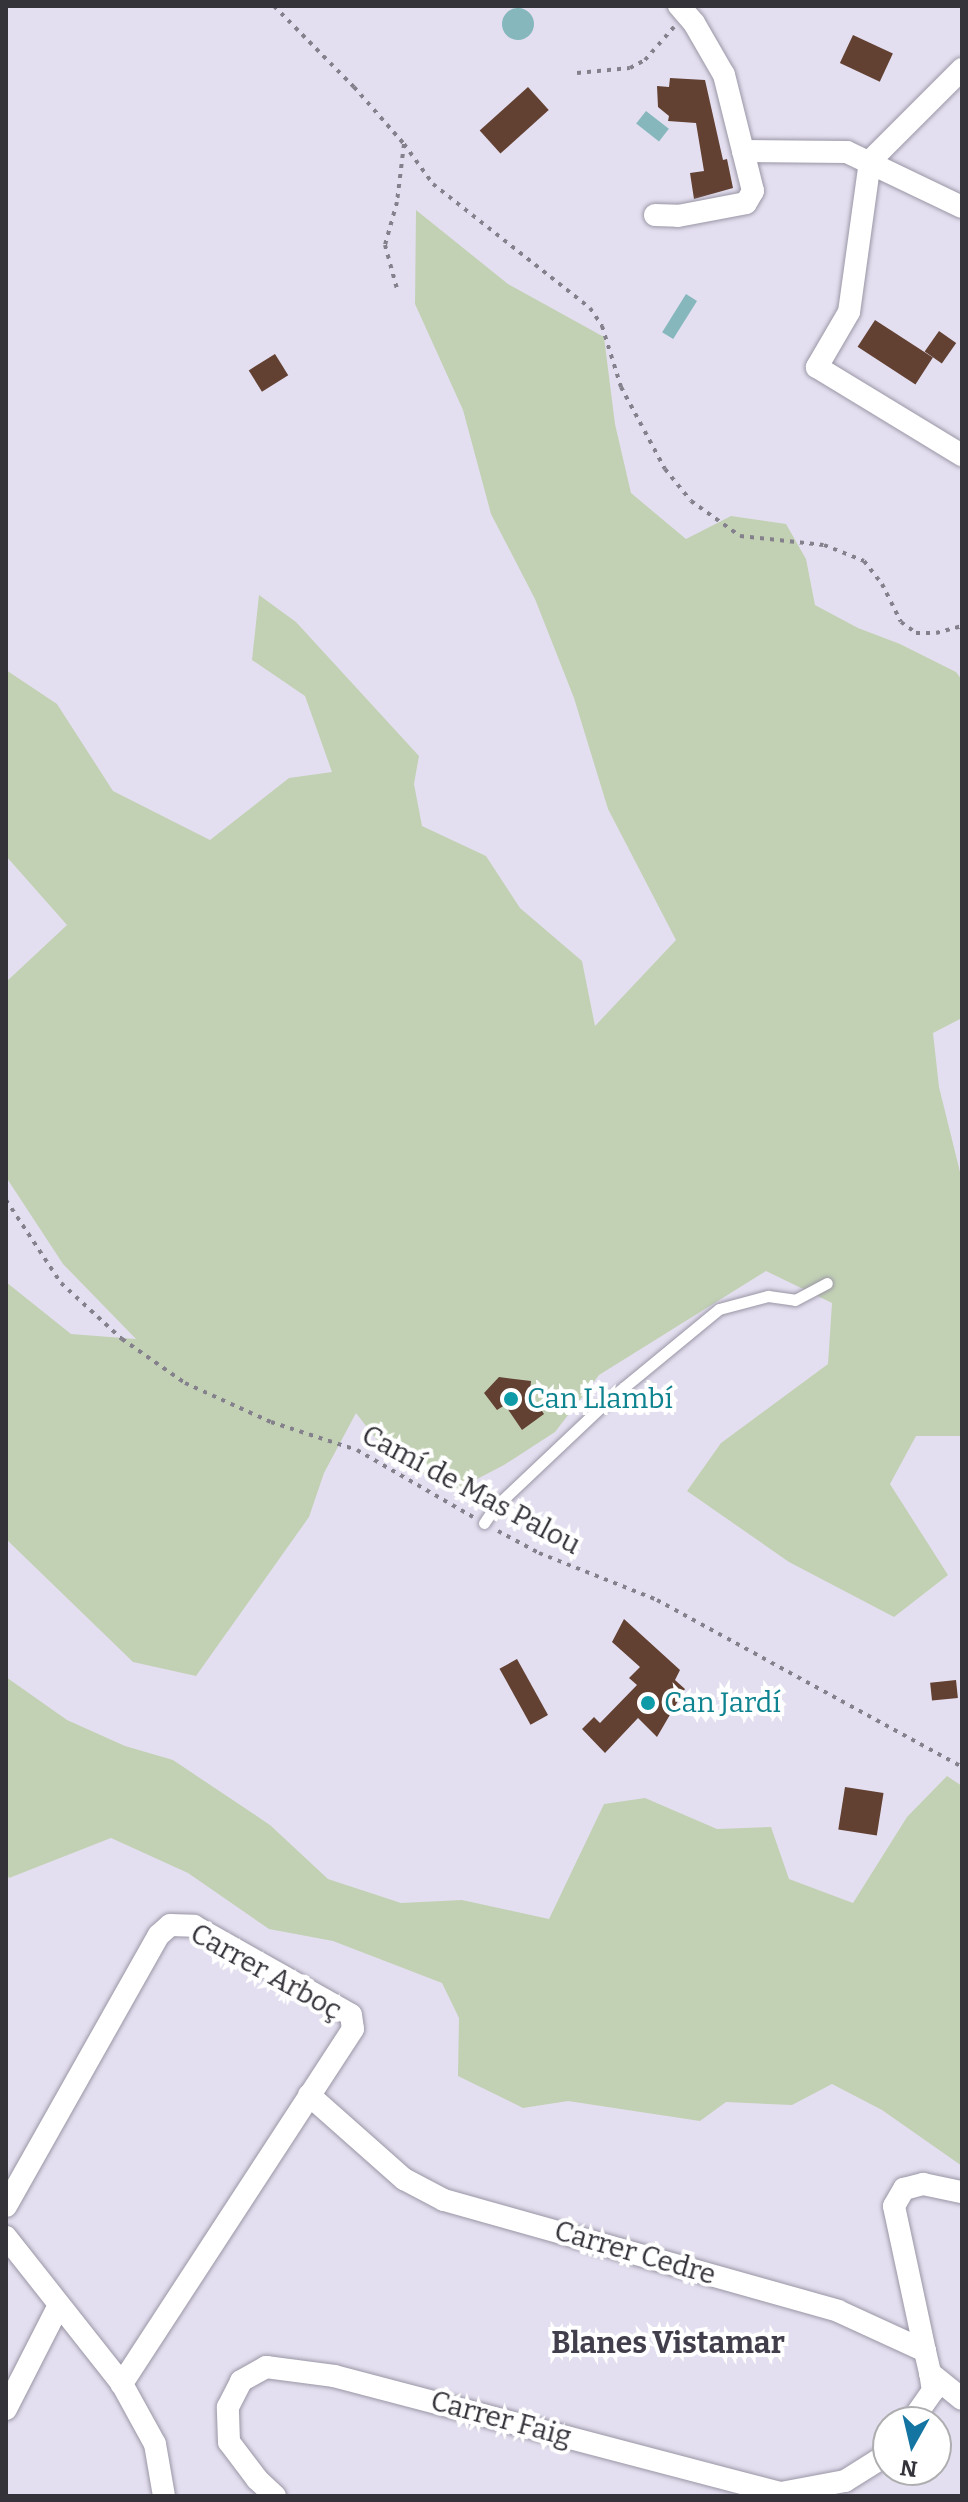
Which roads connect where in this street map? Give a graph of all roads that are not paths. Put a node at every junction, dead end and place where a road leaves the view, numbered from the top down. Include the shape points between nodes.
1 (682, 10) edge
2 (962, 69) edge
3 (743, 151) junction
4 (870, 161) junction
5 (962, 207) edge
6 (655, 215) dead end
7 (962, 455) edge
8 (827, 1283) dead end
9 (484, 1523) road end
10 (309, 2095) junction
11 (962, 2192) edge
12 (6, 2206) edge
13 (6, 2237) edge
14 (58, 2307) junction
15 (925, 2351) junction
16 (930, 2373) junction
17 (122, 2384) junction
18 (962, 2399) edge
19 (922, 2406) edge
20 (6, 2409) edge
21 (872, 2464) edge
22 (164, 2496) edge
23 (275, 2496) edge

1 - 3 street via 724,75
2 - 4 street
3 - 4 street via 847,152
3 - 6 street via 753,191 746,203
4 - 5 street
4 - 7 street via 849,312 817,367
8 - 9 lane via 795,1300 768,1296 719,1309 606,1402
10 - 12 street, Carrer Arboç via 353,2029 351,2015 194,1926 170,1925 159,1935
10 - 15 street, Carrer Cedre via 404,2179 444,2200 838,2311
10 - 17 street, Carrer Arboç
11 - 15 street via 923,2184 904,2189 894,2206
13 - 14 street
14 - 17 street
14 - 20 street
15 - 16 street
16 - 18 street
16 - 19 street via 933,2391
17 - 22 street via 155,2444
21 - 23 street, Carrer Faig via 845,2481 781,2493 348,2379 266,2367 241,2381 228,2407 229,2442

